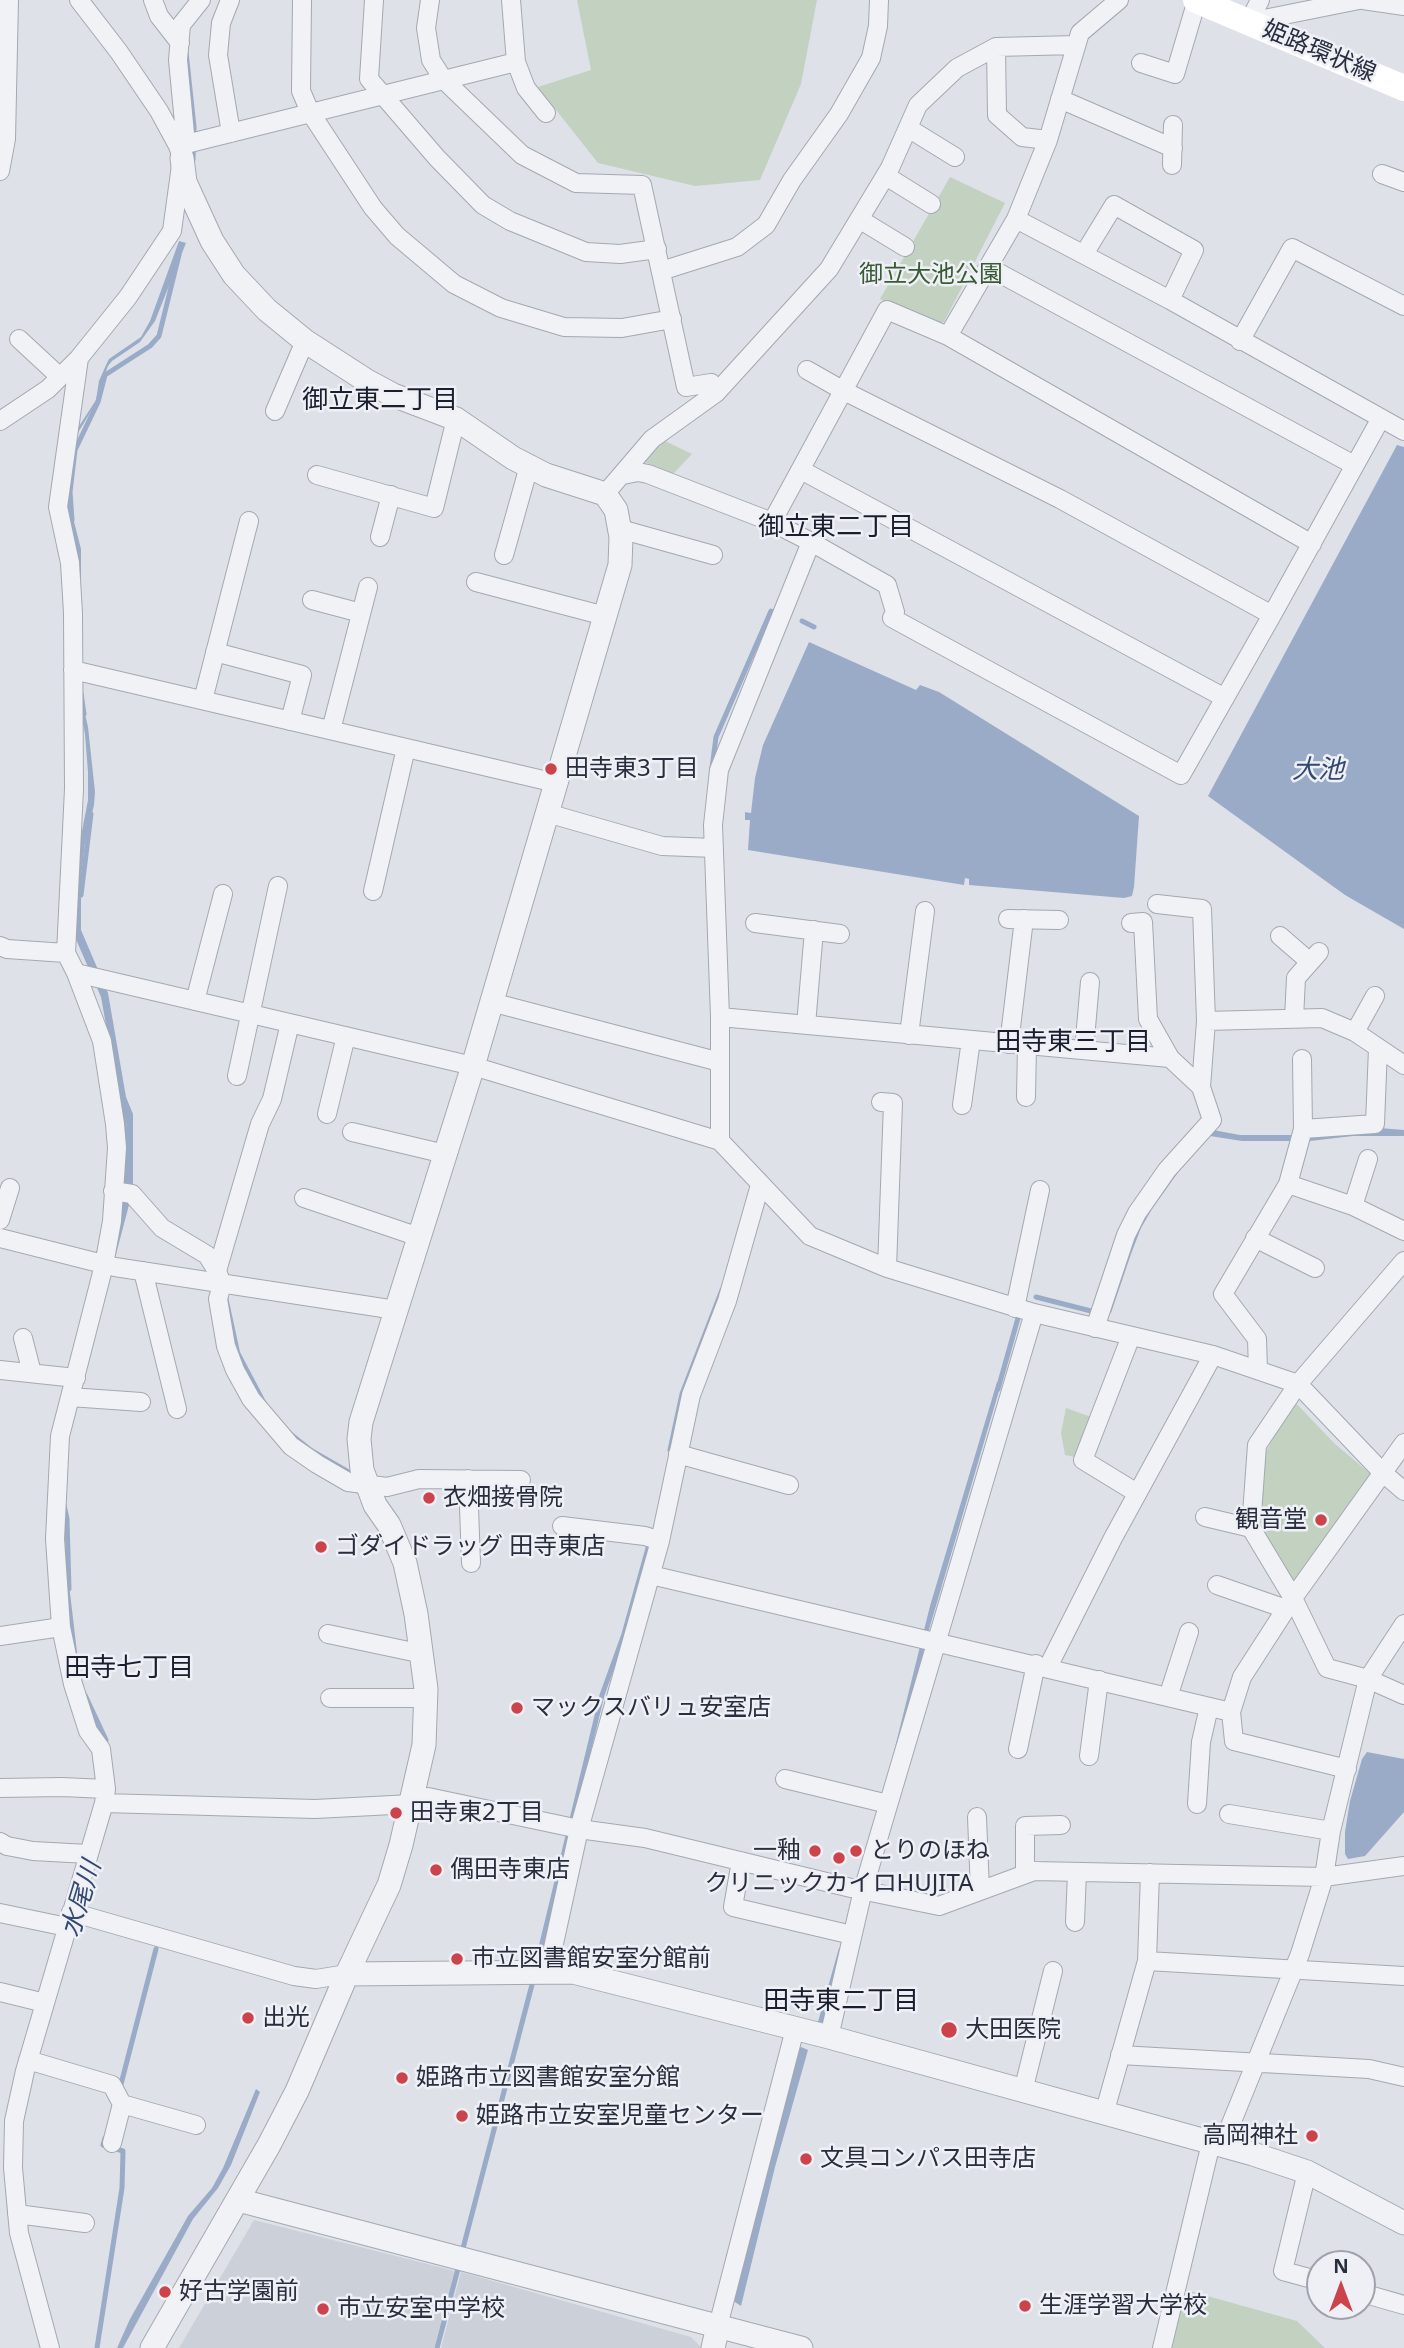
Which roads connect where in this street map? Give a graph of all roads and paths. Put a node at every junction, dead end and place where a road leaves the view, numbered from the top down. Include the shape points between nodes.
1 (9, 0) edge
2 (79, 0) edge
3 (153, 0) edge
4 (201, 0) edge
5 (230, 0) edge
6 (302, 0) edge
7 (374, 0) edge
8 (430, 0) edge
9 (511, 0) edge
10 (879, 0) edge
11 (1119, 0) edge
12 (1196, 0) edge
13 (1361, 0) edge
14 (1404, 6) edge
15 (1255, 11) edge
16 (180, 43) junction
17 (1076, 45) junction
18 (996, 47) junction
19 (516, 62) junction
20 (1142, 63) dead end
21 (443, 79) junction
22 (1404, 88) edge
23 (381, 94) junction
24 (1060, 99) junction
25 (310, 112) junction
26 (546, 113) dead end
27 (1173, 125) dead end
28 (908, 128) junction
29 (231, 133) junction
30 (1048, 140) junction
31 (186, 147) junction
32 (955, 157) dead end
33 (0, 171) edge
34 (1382, 174) dead end
35 (886, 176) junction
36 (1404, 182) edge
37 (931, 204) dead end
38 (859, 219) junction
39 (1016, 219) junction
40 (905, 247) dead end
41 (657, 249) junction
42 (1084, 254) junction
43 (988, 267) junction
44 (662, 271) junction
45 (1170, 300) junction
46 (1404, 306) edge
47 (672, 319) junction
48 (948, 336) junction
49 (19, 339) dead end
50 (305, 341) junction
51 (1240, 341) junction
52 (79, 358) junction
53 (807, 370) dead end
54 (60, 377) junction
55 (844, 391) junction
56 (716, 393) junction
57 (275, 411) dead end
58 (1381, 418) junction
59 (456, 419) junction
60 (0, 421) edge
61 (1404, 430) edge
62 (1354, 465) junction
63 (529, 466) junction
64 (801, 470) junction
65 (317, 475) dead end
66 (623, 475) junction
67 (606, 494) junction
68 (391, 495) junction
69 (249, 521) dead end
70 (772, 522) junction
71 (620, 529) junction
72 (380, 537) dead end
73 (811, 542) junction
74 (1312, 544) junction
75 (504, 555) dead end
76 (713, 555) dead end
77 (476, 582) dead end
78 (368, 587) dead end
79 (312, 600) dead end
80 (362, 613) junction
81 (1272, 615) junction
82 (604, 616) junction
83 (215, 652) junction
84 (80, 671) junction
85 (1225, 698) junction
86 (203, 700) junction
87 (290, 721) junction
88 (331, 730) junction
89 (405, 748) junction
90 (556, 783) junction
91 (547, 813) junction
92 (713, 848) junction
93 (278, 886) dead end
94 (373, 891) dead end
95 (223, 894) dead end
96 (1157, 904) dead end
97 (925, 911) dead end
98 (1059, 920) dead end
99 (755, 923) dead end
100 (1131, 923) dead end
101 (814, 930) junction
102 (840, 934) dead end
103 (1281, 935) dead end
104 (0, 946) edge
105 (66, 953) junction
106 (76, 973) junction
107 (1090, 982) dead end
108 (1375, 996) dead end
109 (195, 1001) junction
110 (491, 1002) junction
111 (250, 1014) junction
112 (720, 1017) junction
113 (1294, 1018) junction
114 (1206, 1021) junction
115 (290, 1023) junction
116 (806, 1025) junction
117 (1354, 1032) junction
118 (909, 1035) junction
119 (346, 1036) junction
120 (971, 1040) junction
121 (1009, 1044) junction
122 (1027, 1045) junction
123 (1378, 1048) junction
124 (1084, 1051) junction
125 (1170, 1058) junction
126 (1303, 1059) dead end
127 (720, 1062) junction
128 (1404, 1065) edge
129 (472, 1066) junction
130 (237, 1076) dead end
131 (1200, 1087) junction
132 (1026, 1097) dead end
133 (881, 1102) dead end
134 (962, 1105) dead end
135 (327, 1114) dead end
136 (363, 1129) dead end
137 (1301, 1135) junction
138 (720, 1141) junction
139 (445, 1154) junction
140 (1368, 1159) dead end
141 (1288, 1184) junction
142 (760, 1185) junction
143 (10, 1188) dead end
144 (1040, 1190) dead end
145 (113, 1191) junction
146 (304, 1198) dead end
147 (1353, 1206) junction
148 (0, 1220) edge
149 (1404, 1231) edge
150 (419, 1237) junction
151 (0, 1238) edge
152 (1255, 1238) junction
153 (1404, 1261) edge
154 (109, 1266) junction
155 (887, 1268) junction
156 (1315, 1268) dead end
157 (143, 1271) junction
158 (219, 1277) junction
159 (1015, 1308) junction
160 (396, 1310) junction
161 (1034, 1314) junction
162 (1095, 1328) junction
163 (1131, 1336) junction
164 (23, 1338) dead end
165 (1213, 1355) junction
166 (0, 1370) edge
167 (1258, 1370) junction
168 (32, 1374) junction
169 (76, 1378) junction
170 (1298, 1384) junction
171 (76, 1398) junction
172 (141, 1402) dead end
173 (177, 1409) dead end
174 (1404, 1443) edge
175 (678, 1454) junction
176 (1383, 1473) junction
177 (468, 1479) junction
178 (521, 1480) dead end
179 (366, 1484) junction
180 (789, 1485) dead end
181 (1404, 1491) edge
182 (1137, 1493) junction
183 (1205, 1517) dead end
184 (562, 1526) dead end
185 (1251, 1528) junction
186 (653, 1539) junction
187 (471, 1563) dead end
188 (651, 1574) junction
189 (1217, 1585) dead end
190 (1290, 1603) junction
191 (1404, 1624) edge
192 (61, 1627) junction
193 (1189, 1632) dead end
194 (328, 1634) dead end
195 (0, 1636) edge
196 (936, 1642) junction
197 (423, 1654) junction
198 (1042, 1666) junction
199 (1368, 1679) junction
200 (1099, 1680) junction
201 (1404, 1695) edge
202 (1168, 1697) junction
203 (330, 1698) dead end
204 (426, 1699) junction
205 (1209, 1707) junction
206 (1231, 1712) junction
207 (1018, 1749) dead end
208 (1089, 1756) dead end
209 (1347, 1769) junction
210 (785, 1779) dead end
211 (0, 1788) edge
212 (109, 1799) junction
213 (882, 1802) junction
214 (412, 1804) junction
215 (1198, 1804) dead end
216 (1229, 1814) dead end
217 (977, 1817) dead end
218 (1061, 1825) dead end
219 (579, 1829) junction
220 (1331, 1831) junction
221 (0, 1842) edge
222 (88, 1854) junction
223 (741, 1861) junction
224 (1404, 1866) edge
225 (1077, 1872) junction
226 (1150, 1873) junction
227 (1025, 1874) junction
228 (1324, 1877) junction
229 (863, 1890) junction
230 (981, 1891) junction
231 (0, 1913) edge
232 (75, 1918) junction
233 (1075, 1922) dead end
234 (852, 1935) junction
235 (1147, 1961) junction
236 (548, 1971) junction
237 (1053, 1971) dead end
238 (1294, 1971) junction
239 (347, 1974) junction
240 (1404, 1976) edge
241 (0, 1992) edge
242 (45, 2003) junction
243 (795, 2029) junction
244 (829, 2037) junction
245 (1120, 2055) junction
246 (28, 2060) junction
247 (1256, 2063) junction
248 (1404, 2077) edge
249 (1023, 2091) junction
250 (122, 2104) junction
251 (1104, 2114) junction
252 (196, 2125) dead end
253 (112, 2143) dead end
254 (1216, 2145) junction
255 (1307, 2172) junction
256 (0, 2176) edge
257 (239, 2200) junction
258 (19, 2210) junction
259 (1404, 2222) edge
260 (85, 2223) dead end
261 (1306, 2277) edge
262 (1376, 2297) edge
263 (1404, 2305) edge
264 (715, 2337) edge
265 (50, 2348) edge
266 (152, 2348) edge
267 (801, 2348) edge
268 (1162, 2348) edge

1 - 33 street via 6,139
2 - 31 street
3 - 16 street
4 - 16 street via 181,25
5 - 29 street via 221,23 218,55
6 - 25 street via 301,91
7 - 23 street via 369,79
8 - 21 street via 426,28 431,60
9 - 19 street
10 - 44 street via 871,58 766,225 737,247
11 - 17 street via 1080,33
12 - 15 main road, 姫路環状線
12 - 20 street via 1175,74
13 - 14 street
13 - 15 street
15 - 22 main road, 姫路環状線
16 - 31 street
17 - 18 street
17 - 24 street
18 - 28 street via 957,68 918,105
18 - 30 street via 997,115 1022,137
19 - 21 street
19 - 26 street via 526,88
21 - 23 street
21 - 41 street via 522,155 576,183 642,185
23 - 25 street
23 - 41 street via 483,205 510,221 586,251 620,254
24 - 27 street via 1172,157
24 - 30 street
25 - 29 street
25 - 47 street via 373,208 397,236 454,284 501,307 564,327 622,328
28 - 32 street
28 - 35 street
29 - 31 street
30 - 39 street
31 - 50 street via 183,172 191,197 222,259 251,295
31 - 52 street via 172,231
34 - 36 street
35 - 37 street
35 - 38 street
38 - 40 street
38 - 56 street via 829,269
39 - 42 street
39 - 43 street
41 - 44 street
42 - 45 street
42 - 45 street via 1114,205 1194,250
43 - 48 street
43 - 62 street
44 - 47 street
45 - 51 street
46 - 51 street via 1292,248
47 - 56 street via 686,387 711,383
48 - 55 street via 887,310
48 - 74 street
49 - 54 street
50 - 57 street
50 - 59 street via 393,394
51 - 58 street
52 - 54 street
52 - 84 street via 58,507 70,564
53 - 55 street
54 - 60 street
55 - 64 street
55 - 81 street via 1060,499
56 - 66 street via 652,439
58 - 61 street
58 - 62 street
59 - 63 street
59 - 68 street via 434,508
62 - 74 street
63 - 67 street
63 - 75 street
64 - 70 street
64 - 85 street
65 - 68 street
66 - 67 street
66 - 70 street via 648,474
67 - 71 street
68 - 72 street
69 - 83 street
70 - 73 street
71 - 76 street
71 - 82 street via 620,565
73 - 85 street via 887,585 895,612 892,618 1181,775
73 - 92 street via 719,770
74 - 81 street
77 - 82 street
78 - 80 street
79 - 80 street
80 - 88 street
81 - 85 street
82 - 90 street
83 - 86 street
83 - 87 street via 302,676
84 - 86 street
84 - 105 street
86 - 87 street
87 - 88 street
88 - 89 street
89 - 90 street
89 - 94 street
90 - 91 street
91 - 92 street via 662,846
91 - 110 street
92 - 112 street
93 - 111 street
95 - 109 street
96 - 114 street via 1202,909
97 - 118 street
98 - 121 street via 1016,919
99 - 101 street
100 - 125 street via 1143,922 1148,1020
101 - 102 street
101 - 116 street
103 - 113 street via 1315,957 1296,978
104 - 105 street
105 - 106 street
106 - 109 street
106 - 145 street via 102,1041 117,1148
107 - 124 street
108 - 117 street
109 - 111 street
110 - 127 street
110 - 129 street
111 - 115 street
111 - 130 street
112 - 116 street
112 - 127 street
113 - 114 street
113 - 117 street via 1322,1018
114 - 131 street
115 - 119 street
115 - 158 street
116 - 118 street
117 - 123 street
118 - 120 street
119 - 129 street
119 - 135 street
120 - 121 street
120 - 134 street
121 - 122 street
122 - 124 street
122 - 132 street
123 - 128 street
123 - 137 street via 1375,1124
124 - 125 street
125 - 131 street
126 - 137 street
127 - 138 street
129 - 138 street
129 - 139 street
131 - 162 street via 1213,1120 1167,1170 1137,1213
133 - 155 street via 893,1103 883,1162
136 - 139 street
137 - 141 street
138 - 142 street
139 - 150 street
140 - 147 street
141 - 147 street
141 - 152 street
142 - 155 street via 810,1236
142 - 175 street via 727,1301 691,1395
143 - 148 street
144 - 159 street
145 - 154 street
145 - 158 street via 132,1194 162,1228 206,1255
146 - 150 street
147 - 149 street
150 - 160 street
151 - 154 street
152 - 156 street
152 - 167 street via 1223,1294 1256,1339
153 - 170 street
154 - 157 street
154 - 169 street
155 - 159 street
157 - 158 street
157 - 173 street
158 - 160 street
158 - 179 street via 226,1346 251,1399 291,1446 348,1482
159 - 161 street
160 - 179 street via 362,1422 360,1455
161 - 162 street
161 - 196 street
162 - 163 street
163 - 165 street
163 - 182 street via 1083,1460
164 - 168 street
165 - 167 street
165 - 182 street
166 - 168 street
167 - 170 street
168 - 169 street
169 - 171 street
170 - 176 street
170 - 185 street via 1257,1445
171 - 172 street
171 - 192 street via 60,1436 55,1539
174 - 176 street
175 - 180 street via 757,1468
175 - 186 street
176 - 181 street
176 - 190 street
177 - 178 street
177 - 179 street via 419,1479 387,1487
177 - 187 street
179 - 197 street via 405,1563
182 - 198 street
183 - 185 street
184 - 186 street
185 - 190 street
186 - 188 street
188 - 196 street
188 - 219 street
189 - 190 street
190 - 199 street via 1327,1668
190 - 206 street via 1242,1677
191 - 199 street
192 - 195 street
192 - 212 street via 72,1684 88,1731 101,1749
193 - 202 street
194 - 197 street
196 - 198 street
196 - 213 street
197 - 204 street
198 - 200 street
198 - 207 street
199 - 201 street
199 - 209 street
200 - 202 street
200 - 208 street
202 - 205 street
203 - 204 street
204 - 214 street via 424,1745
205 - 206 street
205 - 215 street via 1200,1742
206 - 209 street via 1234,1741
209 - 220 street
210 - 213 street
211 - 212 street via 62,1787
212 - 214 street via 315,1809
212 - 222 street
213 - 229 street
214 - 219 street via 428,1797
214 - 239 street via 389,1885
216 - 220 street
217 - 230 street
218 - 227 street via 1026,1826
219 - 223 street via 645,1838
219 - 236 street
220 - 228 street
221 - 222 street via 33,1851
222 - 232 street
223 - 229 street
223 - 234 street via 733,1907
224 - 228 street
225 - 226 street
225 - 227 street
225 - 233 street
226 - 228 street
226 - 235 street
227 - 230 street
228 - 238 street
229 - 230 street via 939,1906
229 - 234 street
231 - 232 street
232 - 239 street via 295,1976 316,1979
232 - 242 street
234 - 244 street
235 - 238 street
235 - 245 street
236 - 239 street
236 - 243 street via 573,1972
237 - 249 street via 1042,1990
238 - 240 street
238 - 247 street
239 - 257 street via 297,2091
241 - 242 street
242 - 246 street
243 - 244 street
243 - 264 street
244 - 249 street
245 - 247 street
245 - 251 street
246 - 250 street via 112,2085
246 - 258 street via 14,2121 13,2168
247 - 248 street via 1369,2069
247 - 254 street
249 - 251 street
250 - 252 street
250 - 253 street
251 - 254 street
254 - 255 street
254 - 268 street
255 - 259 street
255 - 261 street via 1283,2271
256 - 258 street
257 - 264 street
257 - 266 street
258 - 260 street
258 - 265 street via 19,2233
262 - 263 street
264 - 267 street

